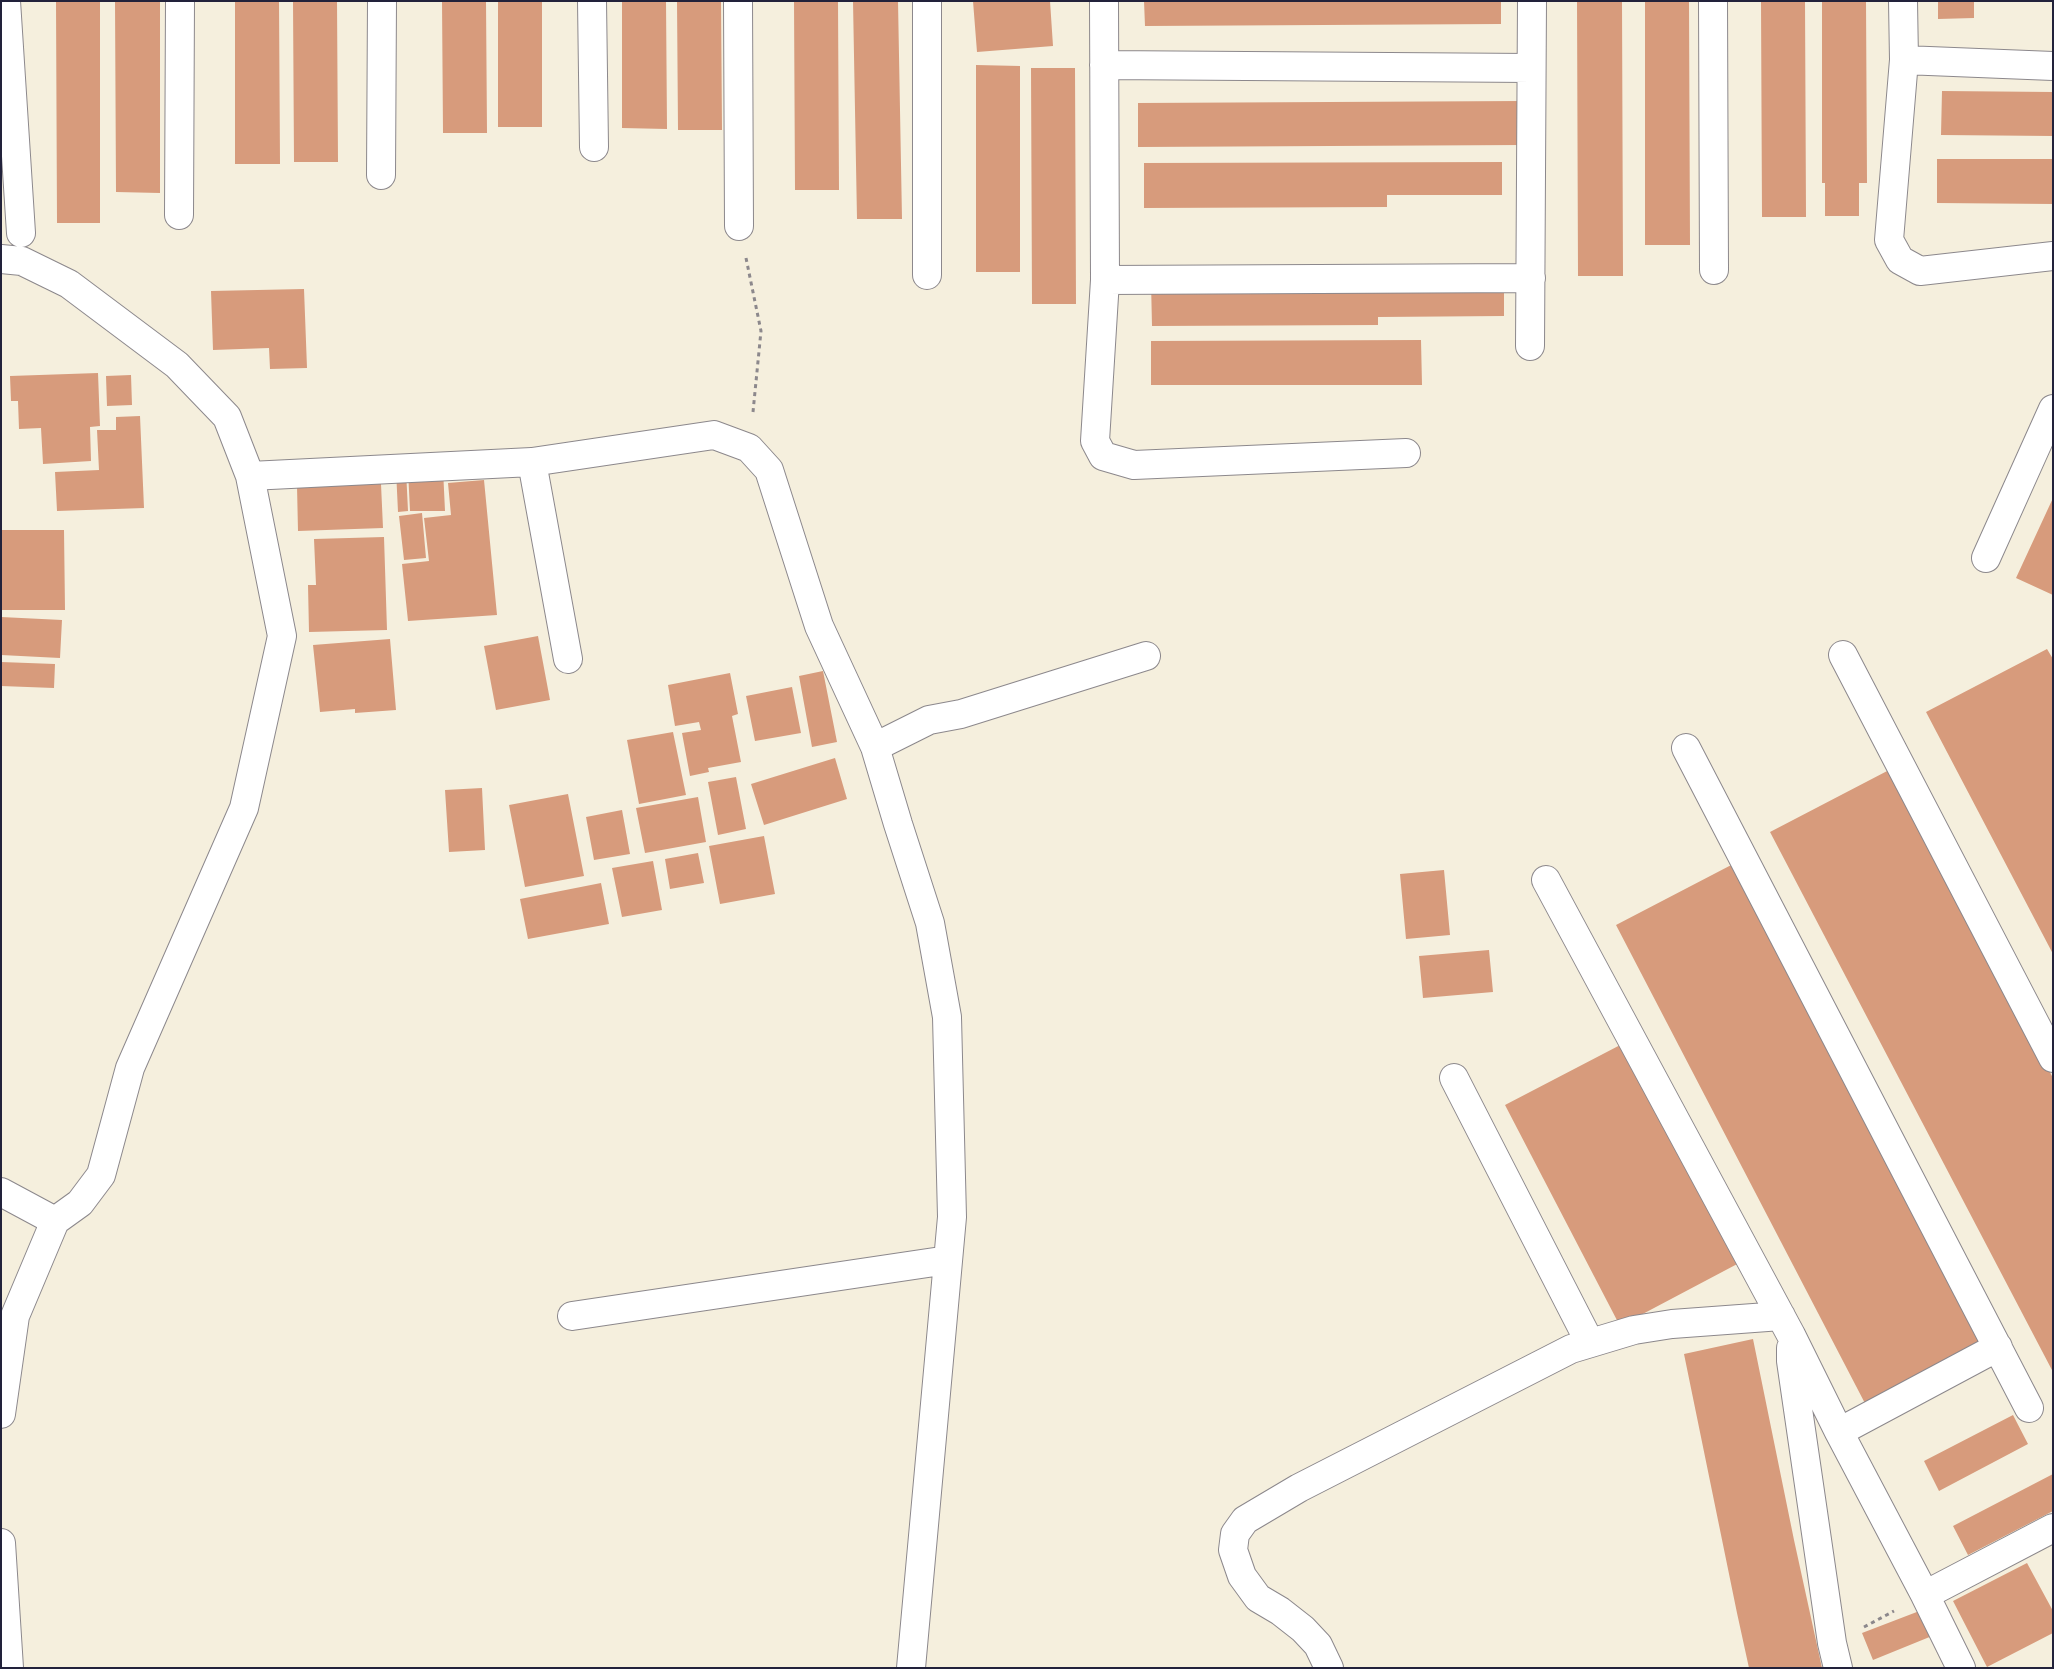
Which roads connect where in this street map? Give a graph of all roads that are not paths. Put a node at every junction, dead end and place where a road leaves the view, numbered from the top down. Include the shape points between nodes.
1 (6, 1) edge
2 (180, 1) edge
3 (382, 1) edge
4 (592, 1) edge
5 (738, 1) edge
6 (927, 1) edge
7 (1104, 1) edge
8 (1532, 1) edge
9 (1713, 1) edge
10 (1903, 1) edge
11 (1904, 60) junction
12 (1104, 64) junction
13 (2053, 66) edge
14 (1531, 68) junction
15 (594, 147) dead end
16 (381, 176) dead end
17 (179, 215) dead end
18 (739, 226) road end
19 (21, 233) dead end
20 (2053, 256) edge
21 (1, 259) edge
22 (1714, 270) dead end
23 (927, 275) dead end
24 (1531, 278) junction
25 (1105, 280) junction
26 (1530, 346) dead end
27 (2053, 409) edge
28 (1406, 454) dead end
29 (532, 462) junction
30 (250, 476) junction
31 (1986, 558) dead end
32 (1843, 655) dead end
33 (1146, 656) dead end
34 (568, 659) dead end
35 (875, 747) junction
36 (1686, 748) dead end
37 (1546, 880) dead end
38 (2053, 1058) edge
39 (1454, 1078) dead end
40 (1, 1192) edge
41 (55, 1221) junction
42 (948, 1260) junction
43 (572, 1316) dead end
44 (1786, 1326) junction
45 (1590, 1343) junction
46 (1998, 1347) junction
47 (2030, 1408) dead end
48 (1, 1414) edge
49 (1839, 1432) junction
50 (2053, 1528) edge
51 (1, 1543) edge
52 (1926, 1595) junction
53 (1835, 1656) edge
54 (9, 1668) edge
55 (911, 1668) edge
56 (1329, 1668) edge
57 (1961, 1668) edge

1 - 19 street
2 - 17 street
3 - 16 street
4 - 15 street
5 - 18 street
6 - 23 street
7 - 12 street
8 - 14 street
9 - 22 street
10 - 11 street
11 - 13 street
11 - 20 street via 1889,240 1900,260 1920,271
12 - 14 street
12 - 25 street
14 - 24 street
21 - 30 street via 22,260 69,284 177,365 227,417
24 - 25 street
24 - 26 street
25 - 28 street via 1095,441 1103,456 1134,465
27 - 31 street
29 - 30 street
29 - 34 street
29 - 35 street via 714,435 749,448 768,470 819,626
30 - 41 street via 282,636 244,808 130,1068 100,1175 80,1204
32 - 38 street
33 - 35 street via 971,711 929,720
35 - 42 street via 930,923 946,1017 952,1216
36 - 46 street
37 - 44 street
39 - 45 street
40 - 41 street
41 - 48 street via 15,1316
42 - 43 street
42 - 55 street
44 - 45 street via 1672,1324 1634,1330
44 - 49 street
44 - 53 street
45 - 56 street via 1571,1349 1316,1479 1245,1520 1235,1534 1233,1550 1242,1576 1258,1598 1304,1628 1318,1645
46 - 47 street
46 - 49 street
49 - 52 street
50 - 52 street
51 - 54 street
52 - 57 street

